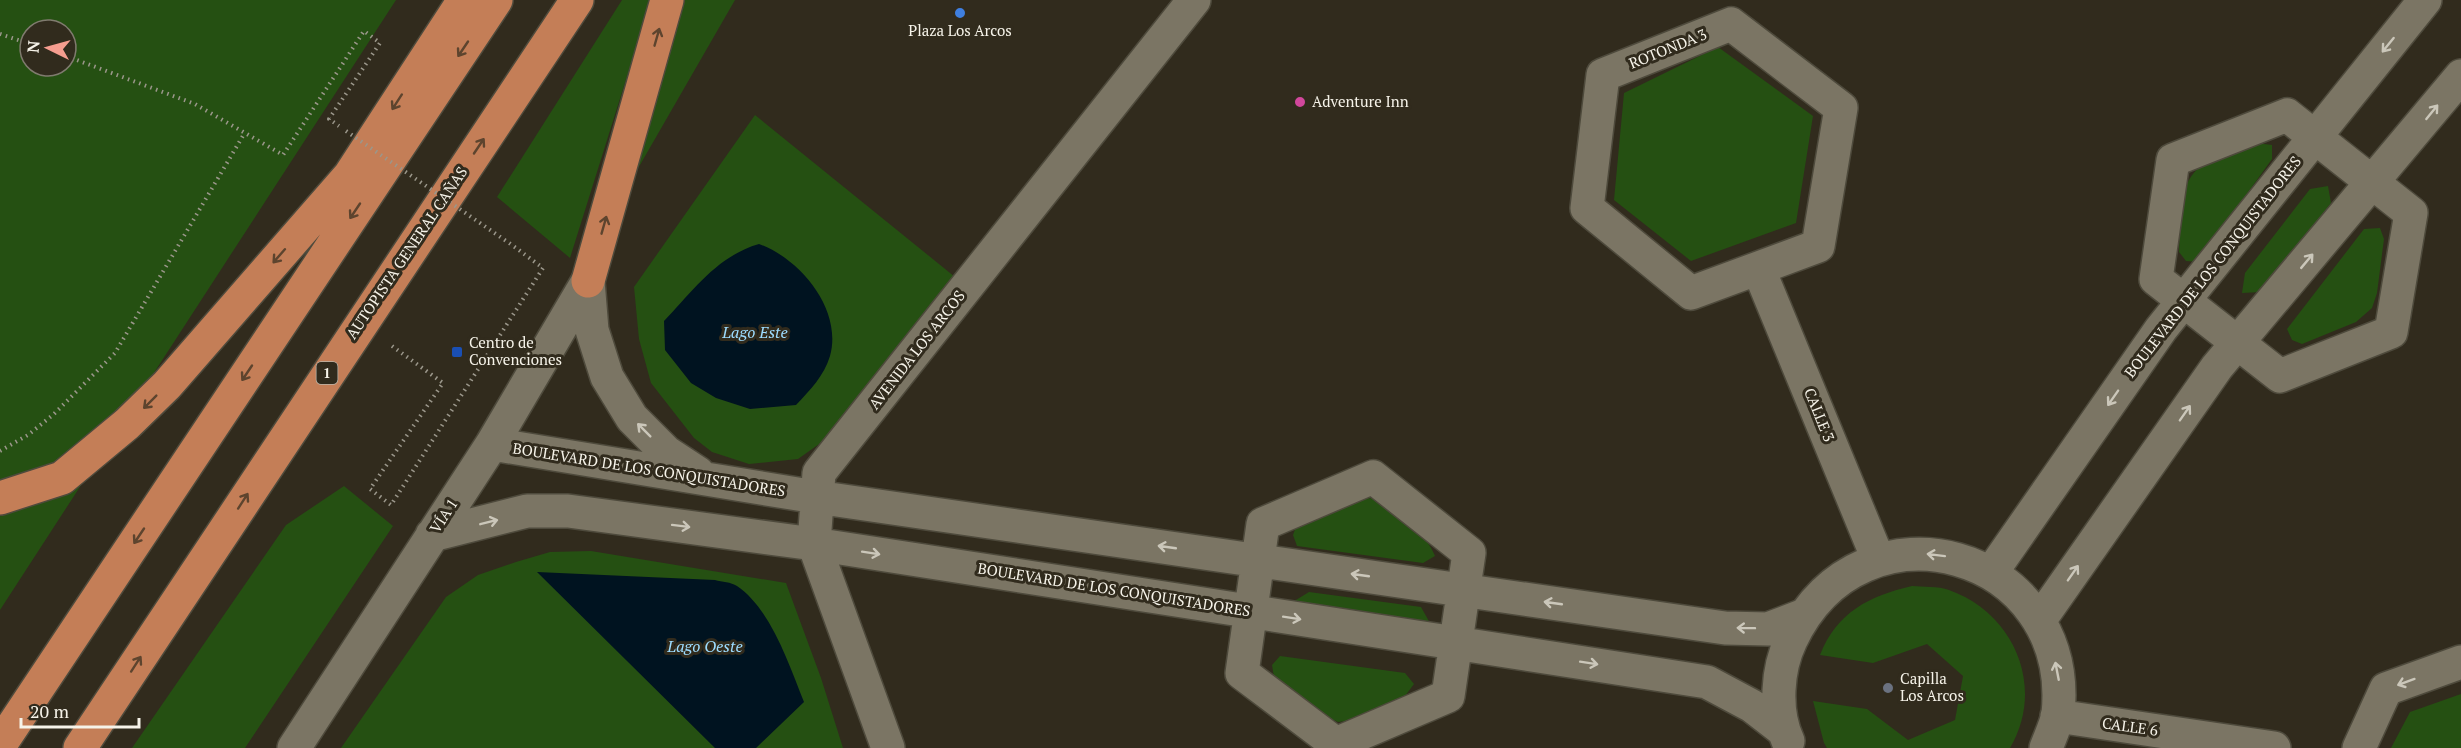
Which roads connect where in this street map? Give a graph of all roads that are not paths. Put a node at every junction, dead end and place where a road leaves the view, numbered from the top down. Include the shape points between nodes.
1 (464, 0) edge
2 (496, 0) edge
3 (577, 0) edge
4 (667, 0) edge
5 (1194, 0) edge
6 (2425, 0) edge
7 (2461, 76) edge
8 (2314, 136) junction
9 (2373, 182) junction
10 (1759, 270) junction
11 (588, 281) junction
12 (2184, 301) junction
13 (2238, 343) junction
14 (492, 444) junction
15 (706, 478) junction
16 (816, 497) junction
17 (0, 498) edge
18 (432, 535) junction
19 (814, 544) junction
20 (1878, 559) junction
21 (1258, 560) junction
22 (1991, 573) junction
23 (1463, 590) junction
24 (1251, 612) junction
25 (1802, 616) junction
26 (2039, 621) junction
27 (1456, 643) junction
28 (2461, 662) edge
29 (2057, 716) junction
30 (1787, 739) edge
31 (0, 745) edge
32 (80, 748) edge
33 (294, 748) edge
34 (888, 748) edge
35 (2046, 748) edge
36 (2274, 748) edge
37 (2359, 748) edge

1 -> 17 highway via 350,176 167,385 62,478
2 -> 31 highway
32 -> 3 highway, AUTOPISTA GENERAL CAÑAS / 1
11 -> 4 highway
5 - 16 street, AVENIDA LOS ARCOS via 819,473
6 -> 8 street, BOULEVARD DE LOS CONQUISTADORES
9 -> 7 street
8 - 9 street
8 - 12 street, BOULEVARD DE LOS CONQUISTADORES
8 - 12 street via 2287,115 2173,160 2156,279
13 -> 9 street
9 - 13 street via 2411,213 2391,332 2280,376
10 - 10 street, ROTONDA 3 via 1818,246 1841,108 1731,24 1604,75 1587,208 1691,293
10 - 20 street, CALLE 3
11 - 14 street, VÍA 1
15 -> 11 street via 666,452 632,418 607,377 592,330
12 - 13 street
12 -> 22 street, BOULEVARD DE LOS CONQUISTADORES
26 -> 13 street via 2217,367
14 - 15 street, BOULEVARD DE LOS CONQUISTADORES
14 - 18 street, VÍA 1
15 - 16 street, BOULEVARD DE LOS CONQUISTADORES
16 - 19 street, AVENIDA LOS ARCOS
21 -> 16 street, BOULEVARD DE LOS CONQUISTADORES
18 -> 19 street, BOULEVARD DE LOS CONQUISTADORES via 527,511 568,511
18 - 33 street, VÍA 1
19 -> 24 street, BOULEVARD DE LOS CONQUISTADORES
19 - 34 street, AVENIDA LOS ARCOS
22 -> 20 street via 1955,557 1917,553
20 - 25 street via 1835,581
23 -> 21 street, BOULEVARD DE LOS CONQUISTADORES
21 - 23 street via 1263,524 1373,477 1469,553
21 - 24 street
22 - 26 street via 2018,594
25 -> 23 street, BOULEVARD DE LOS CONQUISTADORES via 1768,629 1725,628
23 - 27 street
24 -> 27 street, BOULEVARD DE LOS CONQUISTADORES
24 - 27 street via 1242,674 1336,744 1448,696
25 - 30 street via 1785,652 1779,690
29 -> 26 street via 2059,683 2053,651
27 -> 30 street, BOULEVARD DE LOS CONQUISTADORES via 1707,681 1752,706
28 -> 37 street via 2386,689
29 - 35 street
29 - 36 street, CALLE 6

